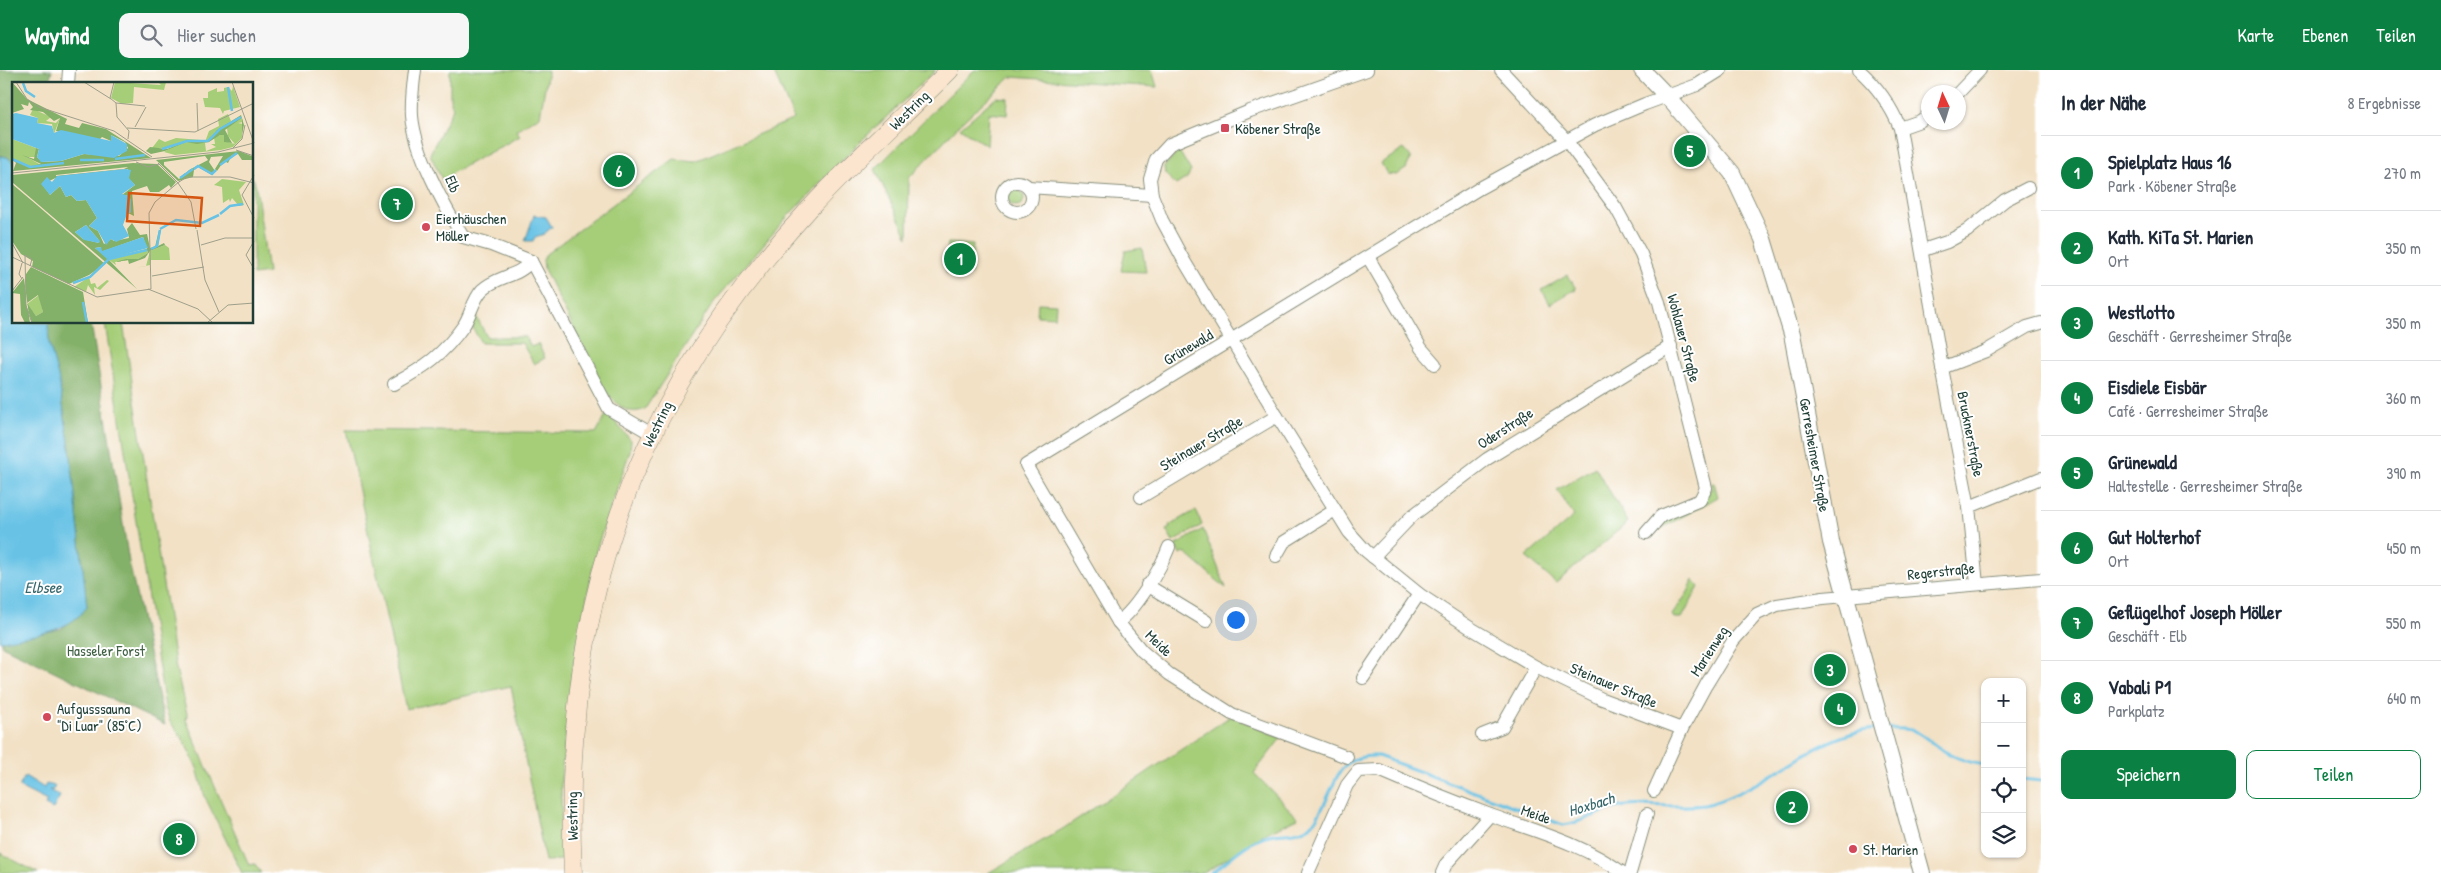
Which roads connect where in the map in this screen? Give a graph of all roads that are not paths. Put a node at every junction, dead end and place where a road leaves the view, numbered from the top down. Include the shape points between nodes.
1 (414, 70) edge
2 (950, 70) edge
3 (1367, 70) edge
4 (1501, 70) edge
5 (1642, 70) edge
6 (1721, 70) edge
7 (1859, 70) edge
8 (1980, 70) edge
9 (1965, 85) edge
10 (1667, 96) junction
11 (1921, 121) edge
12 (1900, 128) junction
13 (1566, 140) junction
14 (1028, 187) dead end
15 (2028, 188) dead end
16 (1152, 195) junction
17 (1923, 250) junction
18 (1368, 257) junction
19 (531, 261) junction
20 (2041, 323) edge
21 (1231, 341) junction
22 (1671, 346) junction
23 (1435, 364) dead end
24 (1942, 368) junction
25 (394, 384) dead end
26 (1277, 416) junction
27 (652, 434) junction
28 (1026, 465) joint
29 (2041, 478) edge
30 (1140, 497) dead end
31 (1969, 506) junction
32 (1336, 510) junction
33 (1646, 534) dead end
34 (1169, 547) dead end
35 (1276, 556) dead end
36 (1373, 557) junction
37 (2041, 579) edge
38 (1977, 584) junction
39 (1147, 585) junction
40 (1419, 594) junction
41 (1845, 596) junction
42 (1206, 621) dead end
43 (1118, 622) junction
44 (1536, 667) junction
45 (1363, 678) dead end
46 (1682, 729) junction
47 (1482, 735) dead end
48 (1347, 757) dead end
49 (1654, 791) dead end
50 (1647, 814) dead end
51 (1490, 815) junction
52 (573, 873) edge
53 (1308, 873) edge
54 (1442, 873) edge
55 (1623, 873) edge
56 (1630, 873) edge
57 (1922, 873) edge

1 - 19 street, Elb via 412,98 416,137 448,212 463,237
2 - 27 main road, Westring via 811,206 741,290 679,381
3 - 16 street via 1170,144 1152,168
4 - 13 street
5 - 10 street, Gerresheimer Straße
6 - 10 street, Grünewald via 1697,85
7 - 12 street, Brucknerstraße via 1876,85
8 - 9 street
10 - 13 street, Grünewald
10 - 41 street, Gerresheimer Straße via 1732,173 1763,239 1792,334 1831,542
11 - 12 street
12 - 17 street, Brucknerstraße
13 - 18 street, Grünewald
13 - 22 street, Wohlauer Straße via 1616,208 1641,254
14 - 16 street
15 - 17 street via 2005,200 1966,231
16 - 21 street via 1183,259
17 - 24 street, Brucknerstraße
18 - 21 street, Grünewald
18 - 23 street via 1421,348
19 - 25 street via 525,269 483,290 448,346 429,364
19 - 27 street via 609,409
20 - 24 street via 2026,327 1986,351
21 - 26 street, Steinauer Straße
21 - 28 street, Grünewald
22 - 33 street, Wohlauer Straße via 1706,488 1700,500 1661,516
22 - 36 street, Oderstraße via 1487,459 1412,516
24 - 31 street, Brucknerstraße
26 - 30 street, Steinauer Straße
26 - 32 street, Steinauer Straße
27 - 52 main road, Westring via 614,525 598,578 584,646 573,749 570,813
28 - 43 street, Meide
29 - 31 street
31 - 38 street, Brucknerstraße
32 - 35 street via 1284,542
32 - 36 street, Steinauer Straße via 1349,532
34 - 39 street
36 - 40 street, Steinauer Straße
37 - 38 street, Regerstraße
38 - 41 street, Regerstraße
39 - 42 street
39 - 43 street via 1128,614
40 - 44 street, Steinauer Straße
40 - 45 street
41 - 46 street, Marienweg via 1777,605 1757,614 1732,641
41 - 57 street, Gerresheimer Straße
43 - 48 street, Meide via 1142,651 1205,699 1232,714
44 - 46 street, Steinauer Straße via 1602,699
44 - 47 street via 1502,727
46 - 49 street, Marienweg
50 - 56 street
51 - 53 street, Meide via 1379,770 1358,771 1347,785
51 - 54 street via 1446,864
51 - 55 street, Meide via 1576,844

